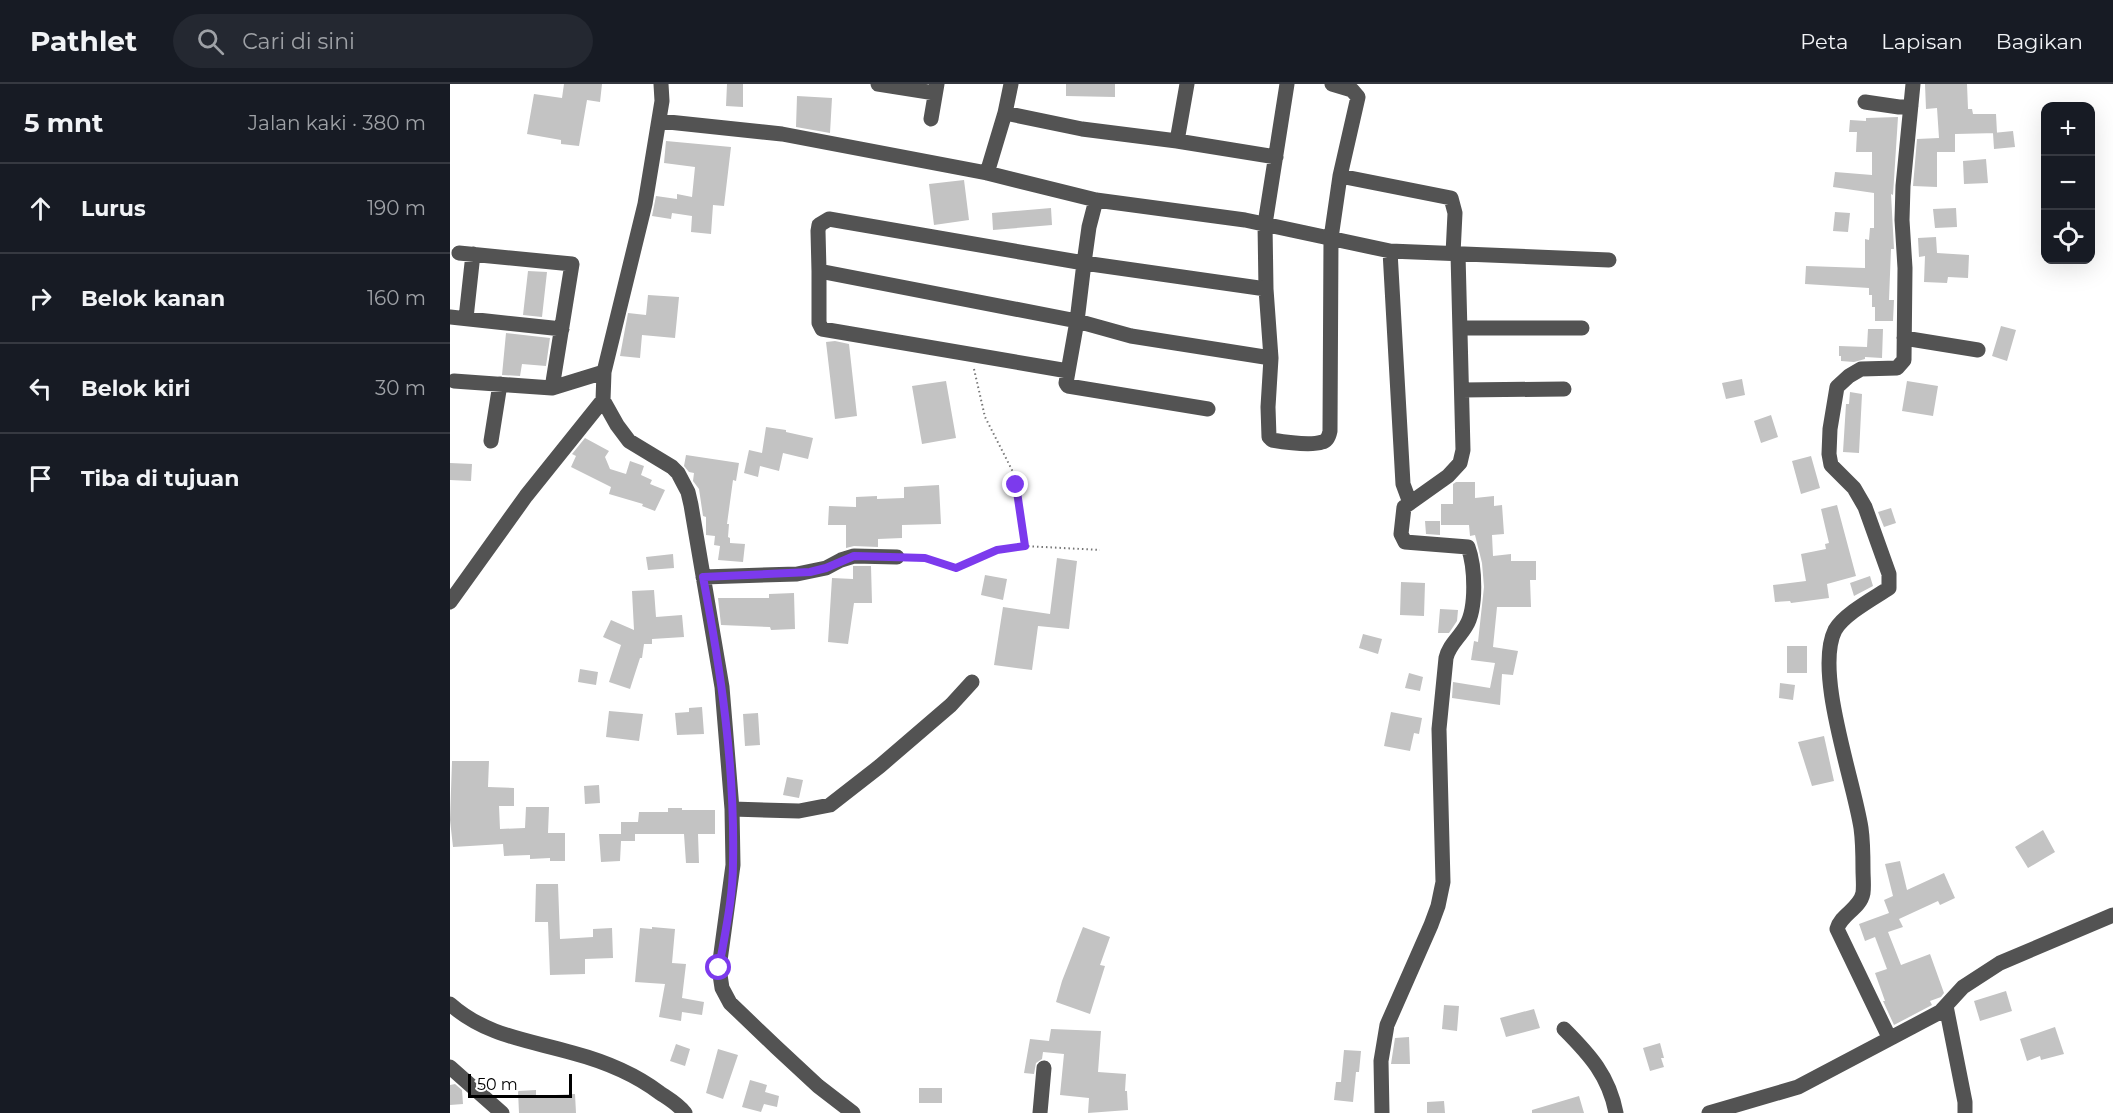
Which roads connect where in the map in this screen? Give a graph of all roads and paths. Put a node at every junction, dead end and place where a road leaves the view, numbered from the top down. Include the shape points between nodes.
1 (661, 84) edge
2 (878, 84) edge
3 (1011, 84) edge
4 (1187, 84) edge
5 (1287, 84) edge
6 (1332, 84) edge
7 (1913, 84) edge
8 (936, 89) edge
9 (1865, 102) dead end
10 (1911, 106) junction
11 (1005, 113) junction
12 (931, 119) dead end
13 (659, 121) junction
14 (1177, 141) junction
15 (1276, 157) junction
16 (987, 173) junction
17 (1340, 176) junction
18 (1096, 200) junction
19 (1265, 224) junction
20 (1331, 238) junction
21 (1390, 251) junction
22 (1455, 254) junction
23 (1609, 260) dead end
24 (1084, 263) junction
25 (819, 271) junction
26 (1266, 289) junction
27 (450, 316) edge
28 (466, 318) junction
29 (1077, 321) junction
30 (562, 328) junction
31 (1460, 328) junction
32 (1581, 328) dead end
33 (1904, 338) junction
34 (1978, 350) dead end
35 (976, 356) junction
36 (1271, 358) junction
37 (1068, 371) junction
38 (604, 372) junction
39 (454, 381) dead end
40 (500, 384) junction
41 (552, 388) junction
42 (1564, 389) dead end
43 (1462, 390) junction
44 (603, 400) junction
45 (1208, 409) dead end
46 (491, 441) dead end
47 (1410, 503) junction
48 (1025, 546) junction
49 (1100, 550) dead end
50 (897, 557) joint
51 (703, 577) junction
52 (450, 602) edge
53 (972, 682) dead end
54 (732, 809) junction
55 (2113, 915) edge
56 (450, 1004) edge
57 (1946, 1006) junction
58 (1564, 1029) dead end
59 (1889, 1038) junction
60 (450, 1067) edge
61 (1044, 1068) dead end
62 (502, 1113) edge
63 (685, 1113) edge
64 (853, 1113) edge
65 (1040, 1113) edge
66 (1382, 1113) edge
67 (1616, 1113) edge
68 (1709, 1113) edge
69 (1965, 1113) edge

1 - 13 street
2 - 8 street
3 - 11 street
4 - 14 street
5 - 15 street
6 - 17 street via 1352,90 1358,97
7 - 10 street
8 - 12 street
9 - 10 street
10 - 33 street via 1903,186
11 - 14 street via 1082,129
11 - 16 street
13 - 16 street via 782,134
13 - 38 street via 645,204
14 - 15 street
15 - 19 street
16 - 18 street
17 - 20 street
17 - 22 street via 1451,198
18 - 19 street
18 - 24 street
19 - 20 street
19 - 26 street
20 - 21 street
20 - 36 street via 1330,431 1322,442 1281,442 1269,437
21 - 22 street
21 - 47 street via 1403,484
22 - 23 street
22 - 31 street
24 - 25 street via 829,219 819,225
24 - 26 street
24 - 29 street
25 - 29 street
25 - 35 street via 822,329
26 - 36 street
27 - 28 street
28 - 30 street
28 - 30 street via 466,254 572,264
29 - 36 street via 1131,336
29 - 37 street
30 - 41 street
31 - 32 street
31 - 43 street
33 - 34 street
33 - 59 street via 1904,360 1897,368 1861,369 1837,387 1829,454 1831,465 1860,497 1889,573 1889,588 1842,621 1835,631 1829,663 1831,696 1859,820 1863,857 1860,901 1837,929
35 - 37 street
35 - 48 path via 981,405 1012,470
37 - 45 street via 1066,383 1070,387
38 - 41 street
38 - 44 street
39 - 40 street
40 - 41 street
40 - 46 street
42 - 43 street
43 - 47 street via 1460,463
44 - 51 street via 629,441 672,467 684,481
44 - 52 street via 526,496
47 - 66 street via 1404,507 1402,539 1468,547 1474,579 1468,624 1446,658 1439,729 1443,882 1431,926 1387,1025 1381,1061
48 - 49 path
48 - 50 path via 997,550 956,568 925,558
50 - 51 street via 854,556 798,574
51 - 54 street via 722,687
53 - 54 street via 951,705 830,805 799,811
54 - 64 street via 733,865 719,968 725,995 818,1086
55 - 57 street via 2000,963 1964,987
56 - 63 street via 470,1021 495,1031 575,1053 625,1072 651,1086
57 - 59 street
57 - 69 street
58 - 67 street via 1591,1057 1612,1092
59 - 68 street via 1798,1087
60 - 62 street
61 - 65 street

